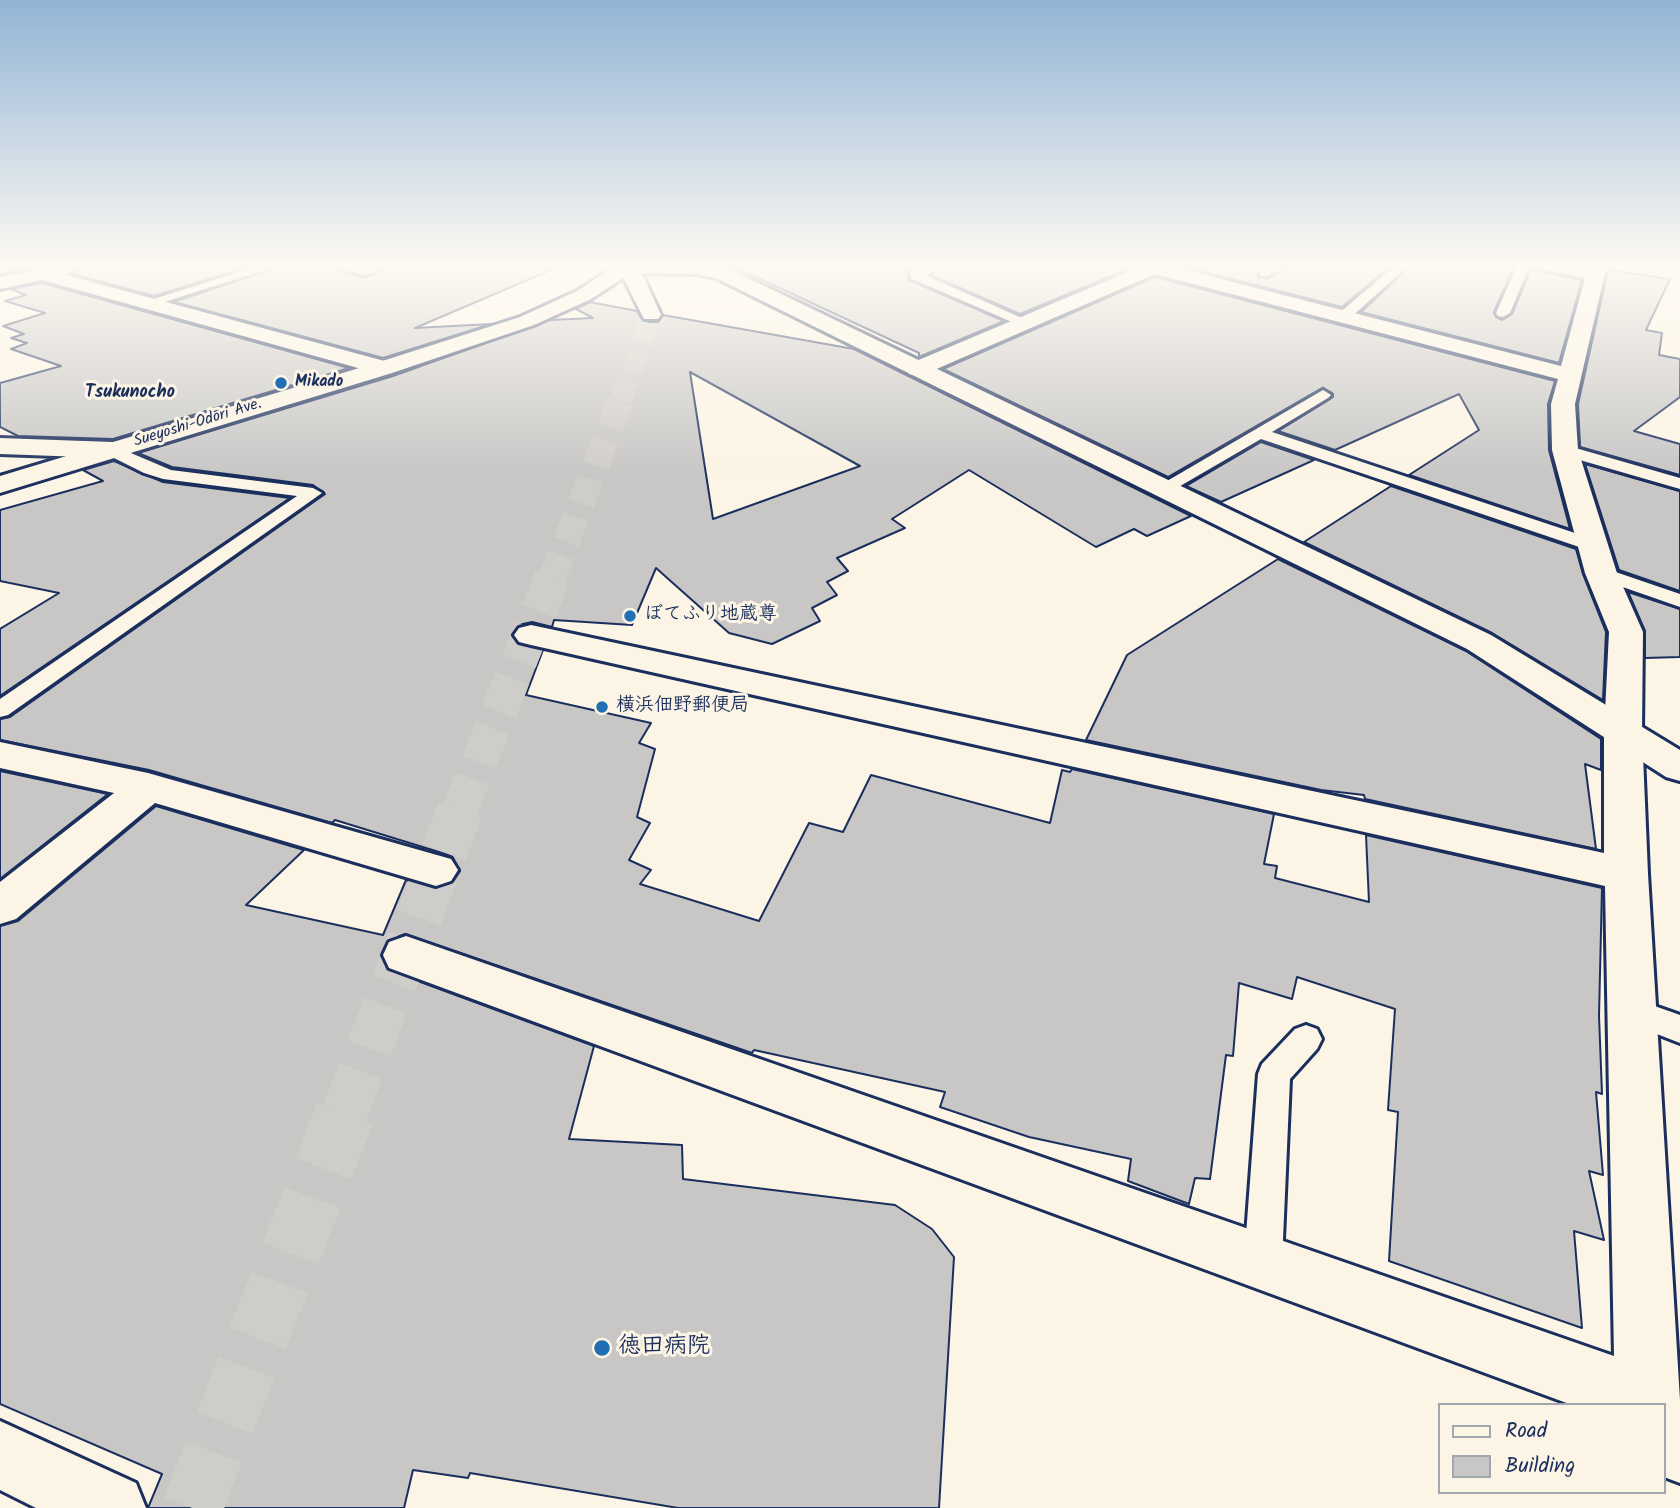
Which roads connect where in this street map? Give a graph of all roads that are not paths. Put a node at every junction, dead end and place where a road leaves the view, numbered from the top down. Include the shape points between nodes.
1 (261, 334) edge
2 (486, 334) edge
3 (847, 334) edge
4 (996, 334) edge
5 (1410, 334) edge
6 (1581, 334) edge
7 (384, 368) junction
8 (917, 369) junction
9 (1571, 376) junction
10 (1323, 395) dead end
11 (1259, 433) junction
12 (2, 444) edge
13 (112, 450) junction
14 (1565, 450) junction
15 (1680, 484) edge
16 (0, 485) edge
17 (1164, 488) junction
18 (1597, 559) junction
19 (1680, 601) edge
20 (531, 635) dead end
21 (0, 710) edge
22 (1623, 732) junction
23 (0, 755) edge
24 (1680, 768) edge
25 (148, 788) junction
26 (436, 870) dead end
27 (1626, 874) junction
28 (0, 907) edge
29 (406, 955) dead end
30 (1656, 1020) edge
31 (1306, 1039) dead end
32 (1263, 1262) junction
33 (1618, 1403) edge
34 (1661, 1403) edge
35 (0, 1455) edge
36 (111, 1508) edge

1 - 7 street
2 - 7 street, Sueyoshi-Odōri Ave.
3 - 8 street
4 - 8 street
5 - 9 street
6 - 9 street
7 - 13 street, Sueyoshi-Odōri Ave.
8 - 17 street
9 - 14 street via 1563,404
10 - 11 lane
11 - 17 lane
11 - 18 lane
12 - 13 street
13 - 16 street, Sueyoshi-Odōri Ave.
13 - 21 lane via 169,475 313,493
14 - 15 lane
14 - 18 street
17 - 22 street via 1479,642
18 - 19 lane
18 - 22 street via 1626,632
20 - 27 street
22 - 24 street
22 - 27 street
23 - 25 street
25 - 26 street
25 - 28 street
27 - 30 street
29 - 32 street
30 - 34 street
31 - 32 lane via 1274,1074
32 - 33 street
35 - 36 street

